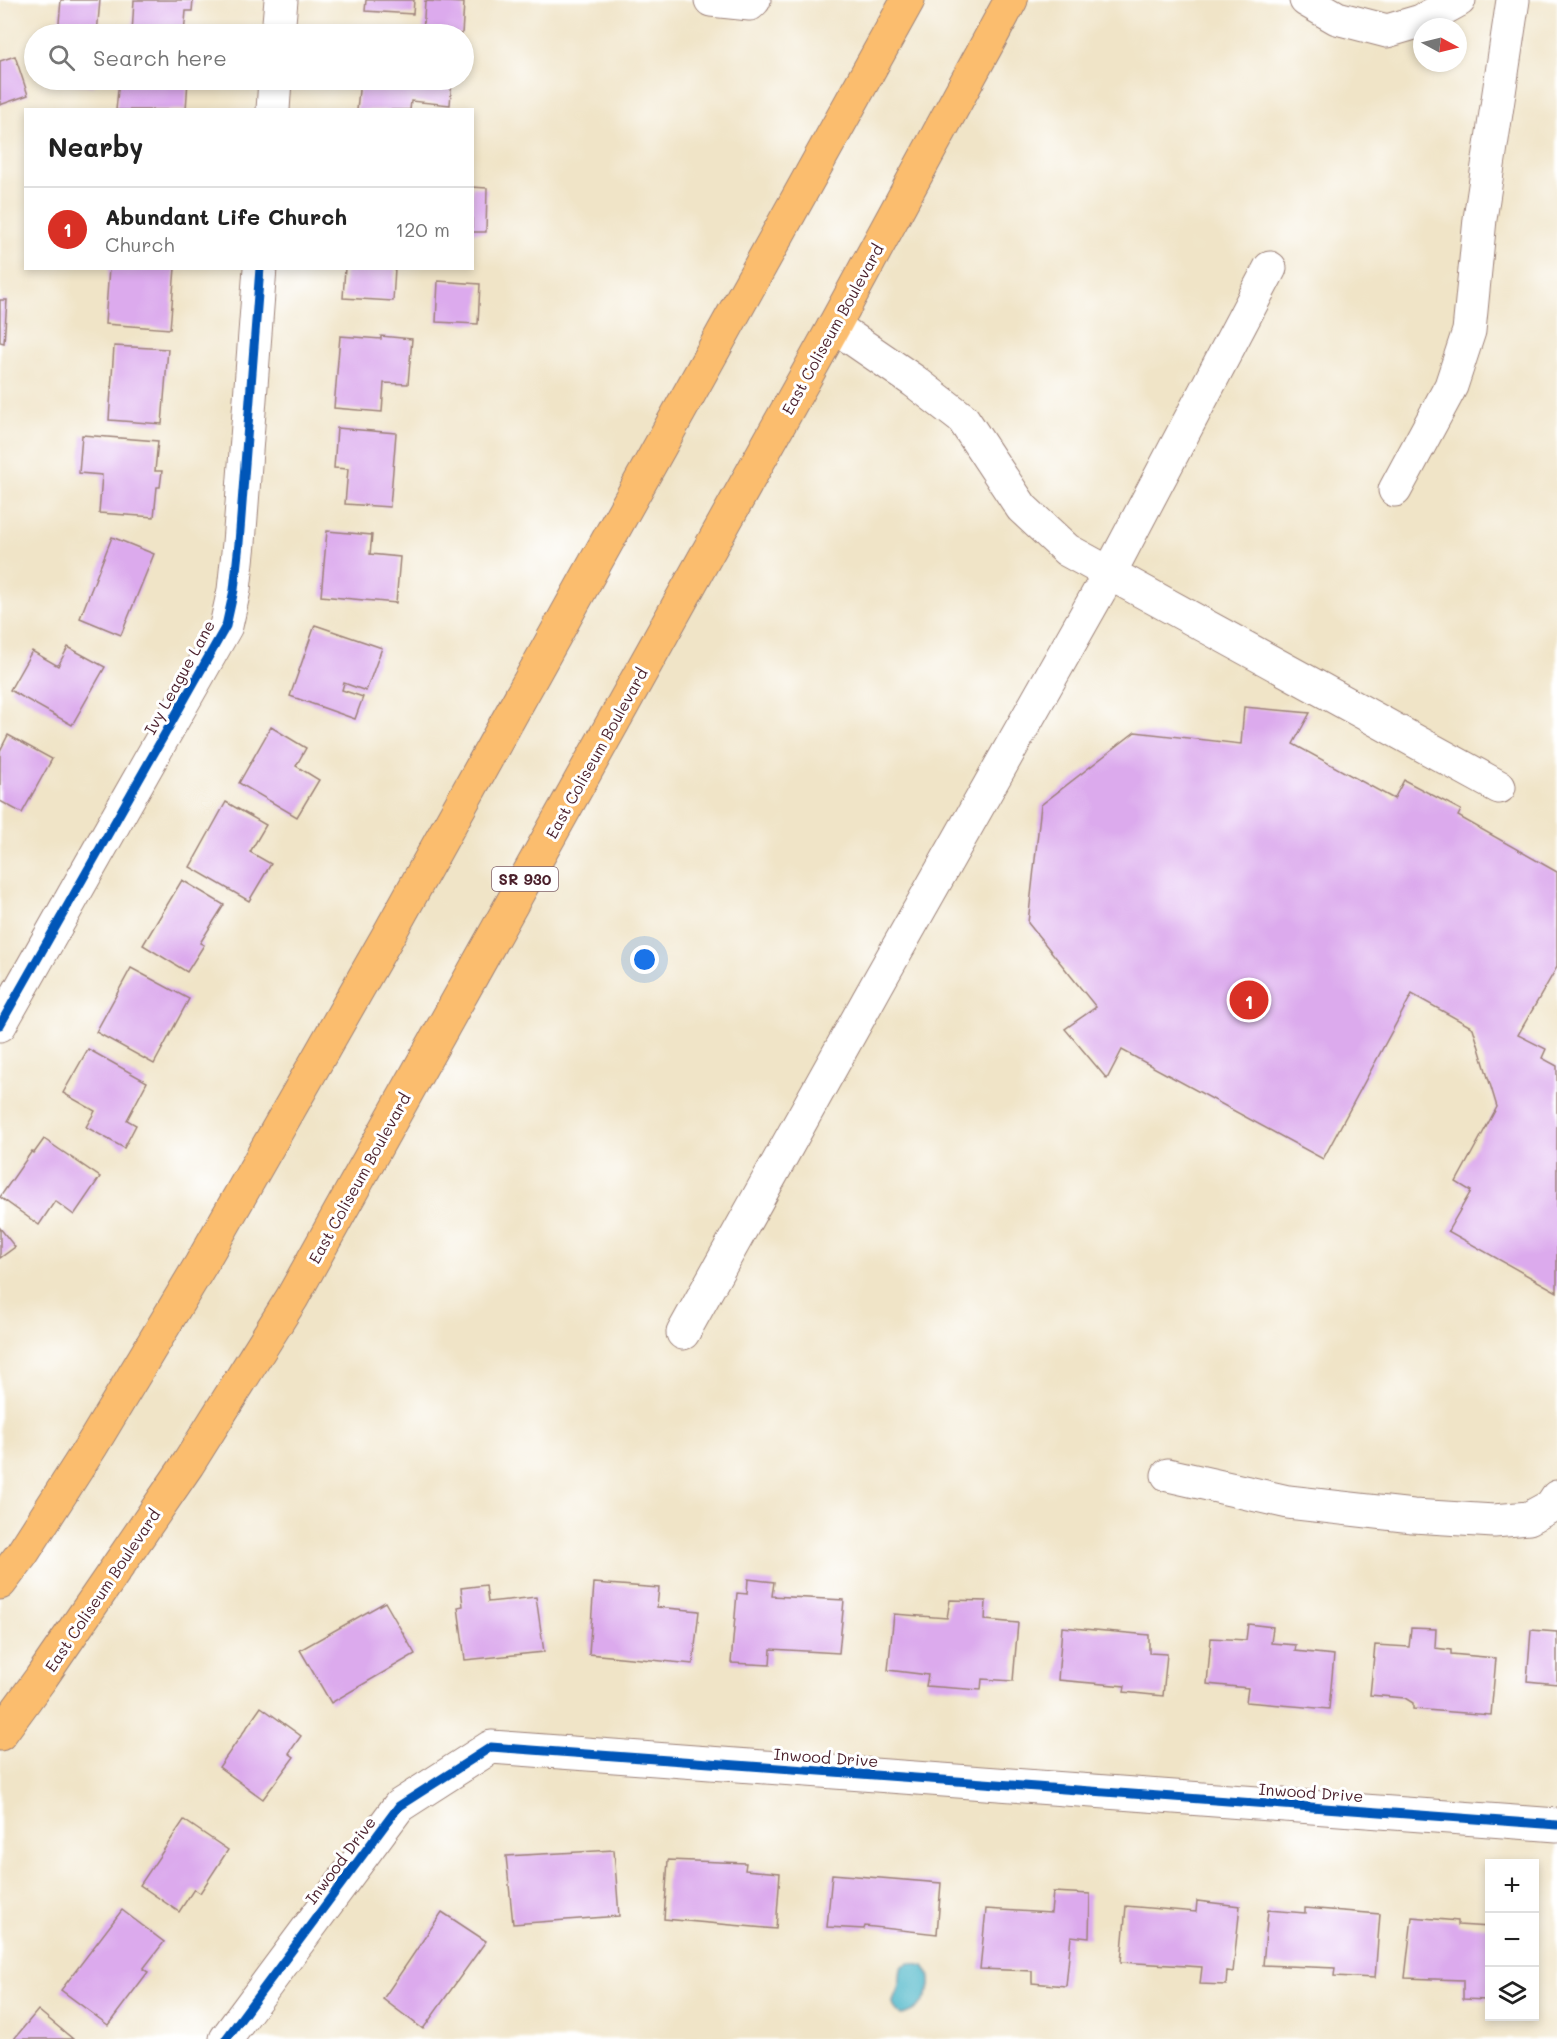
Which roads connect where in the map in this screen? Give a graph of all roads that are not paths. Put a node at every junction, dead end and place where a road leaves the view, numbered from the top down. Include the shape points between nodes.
1 (282, 0) edge
2 (711, 0) edge
3 (754, 0) edge
4 (908, 0) edge
5 (1011, 0) edge
6 (1306, 0) edge
7 (1459, 0) edge
8 (1513, 0) edge
9 (280, 24) edge
10 (274, 90) edge
11 (273, 108) edge
12 (1270, 268) dead end
13 (260, 270) edge
14 (834, 326) junction
15 (1395, 490) dead end
16 (1109, 574) junction
17 (1499, 787) dead end
18 (0, 1025) edge
19 (683, 1333) dead end
20 (1168, 1475) dead end
21 (1557, 1497) edge
22 (0, 1583) edge
23 (0, 1734) edge
24 (1557, 1825) edge
25 (226, 2039) edge

1 - 9 street
2 - 3 street via 750,4
4 - 22 highway via 207,1254 92,1445
5 - 14 highway, East Coliseum Boulevard / SR 930
6 - 7 street via 1337,18 1387,31 1421,21
8 - 15 street via 1479,219 1469,331 1451,387
10 - 11 street
12 - 16 street
13 - 18 street, Ivy League Lane via 239,543 226,626
14 - 16 street via 963,419 1022,508 1067,550
14 - 23 highway, East Coliseum Boulevard / SR 930 via 292,1298 188,1464
16 - 17 street
16 - 19 street
20 - 21 street via 1288,1502 1494,1521 1529,1518 1551,1506
24 - 25 street, Inwood Drive via 491,1747 399,1806

